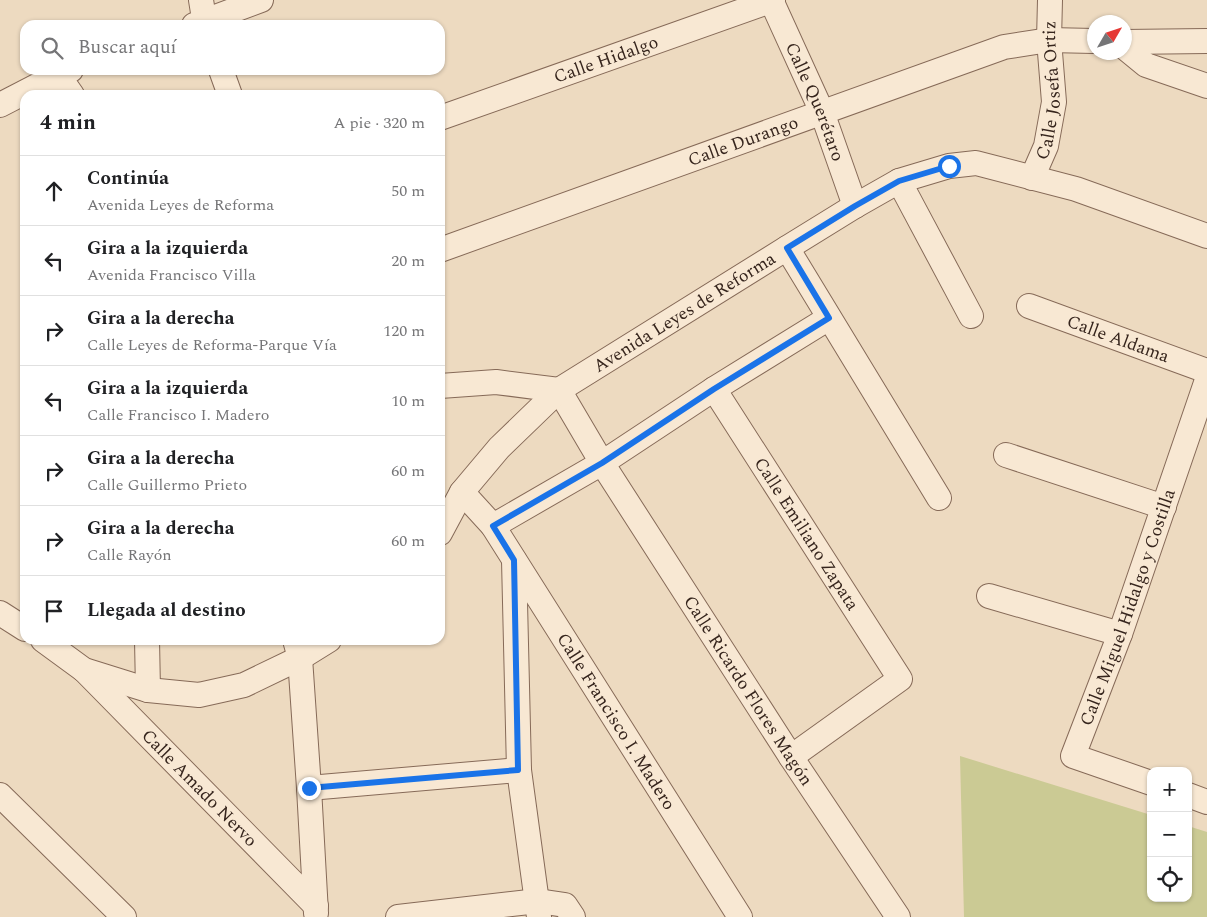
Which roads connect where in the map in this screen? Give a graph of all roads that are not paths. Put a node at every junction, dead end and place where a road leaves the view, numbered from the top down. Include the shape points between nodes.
1 (261, 0) edge
2 (772, 0) edge
3 (1050, 0) edge
4 (201, 18) edge
5 (1049, 40) junction
6 (1087, 41) edge
7 (1207, 41) edge
8 (1132, 42) edge
9 (1132, 54) edge
10 (58, 75) edge
11 (65, 75) edge
12 (223, 75) edge
13 (1207, 86) edge
14 (29, 90) edge
15 (70, 90) edge
16 (228, 90) edge
17 (20, 95) edge
18 (0, 105) edge
19 (822, 112) junction
20 (445, 116) edge
21 (1032, 178) junction
22 (899, 181) junction
23 (855, 206) junction
24 (1207, 236) edge
25 (445, 248) edge
26 (787, 248) junction
27 (1029, 306) dead end
28 (971, 316) dead end
29 (829, 318) junction
30 (1207, 372) edge
31 (1207, 380) edge
32 (445, 386) edge
33 (714, 389) junction
34 (559, 390) junction
35 (1006, 455) dead end
36 (602, 463) junction
37 (462, 492) junction
38 (939, 498) dead end
39 (1164, 507) junction
40 (445, 524) edge
41 (493, 526) junction
42 (514, 560) junction
43 (989, 596) dead end
44 (0, 613) edge
45 (20, 626) edge
46 (1120, 634) junction
47 (50, 645) edge
48 (147, 645) edge
49 (311, 645) edge
50 (297, 649) edge
51 (84, 670) junction
52 (148, 690) junction
53 (791, 757) junction
54 (518, 770) junction
55 (1147, 782) edge
56 (309, 788) junction
57 (0, 795) edge
58 (538, 909) edge
59 (316, 911) edge
60 (124, 917) edge
61 (398, 917) edge
62 (573, 917) edge
63 (740, 917) edge
64 (898, 917) edge

1 - 4 street
2 - 19 street, Calle Querétaro
2 - 20 street, Calle Hidalgo
3 - 5 street, Calle Josefa Ortiz
5 - 6 street, Calle Durango
5 - 19 street, Calle Durango via 1004,48
5 - 21 street, Calle Josefa Ortiz via 1054,102 1046,146
7 - 8 street
9 - 13 street via 1146,65
10 - 14 street
11 - 15 street
12 - 16 street
17 - 18 street
19 - 23 street, Calle Querétaro
19 - 25 street, Calle Durango
21 - 22 street, Avenida Leyes de Reforma via 976,163 949,166
21 - 24 street, Avenida Leyes de Reforma via 1076,189
22 - 23 street, Avenida Leyes de Reforma
22 - 28 street
23 - 26 street, Avenida Leyes de Reforma
26 - 29 street
26 - 34 street, Avenida Leyes de Reforma
27 - 30 street, Calle Aldama
29 - 33 street
29 - 38 street
31 - 39 street, Calle Miguel Hidalgo y Costilla
32 - 34 street via 496,382
33 - 36 street
33 - 53 street, Calle Emiliano Zapata via 900,678
34 - 36 street, Calle Ricardo Flores Magón
34 - 37 street, Avenida Leyes de Reforma via 499,448
35 - 39 street
36 - 41 street
36 - 53 street, Calle Ricardo Flores Magón
37 - 40 street, Avenida Leyes de Reforma
37 - 41 street, Calle Francisco I. Madero
39 - 46 street, Calle Miguel Hidalgo y Costilla
41 - 42 street, Calle Francisco I. Madero
42 - 54 street
42 - 63 street, Calle Francisco I. Madero
43 - 46 street
44 - 45 street
46 - 55 street, Calle Miguel Hidalgo y Costilla via 1073,756
47 - 51 street
48 - 52 street
49 - 50 street
50 - 52 street via 244,685 199,695
50 - 56 street
51 - 52 street
51 - 59 street, Calle Amado Nervo
53 - 64 street, Calle Ricardo Flores Magón
54 - 56 street
54 - 58 street
56 - 59 street
57 - 60 street
58 - 61 street
58 - 62 street via 565,905

